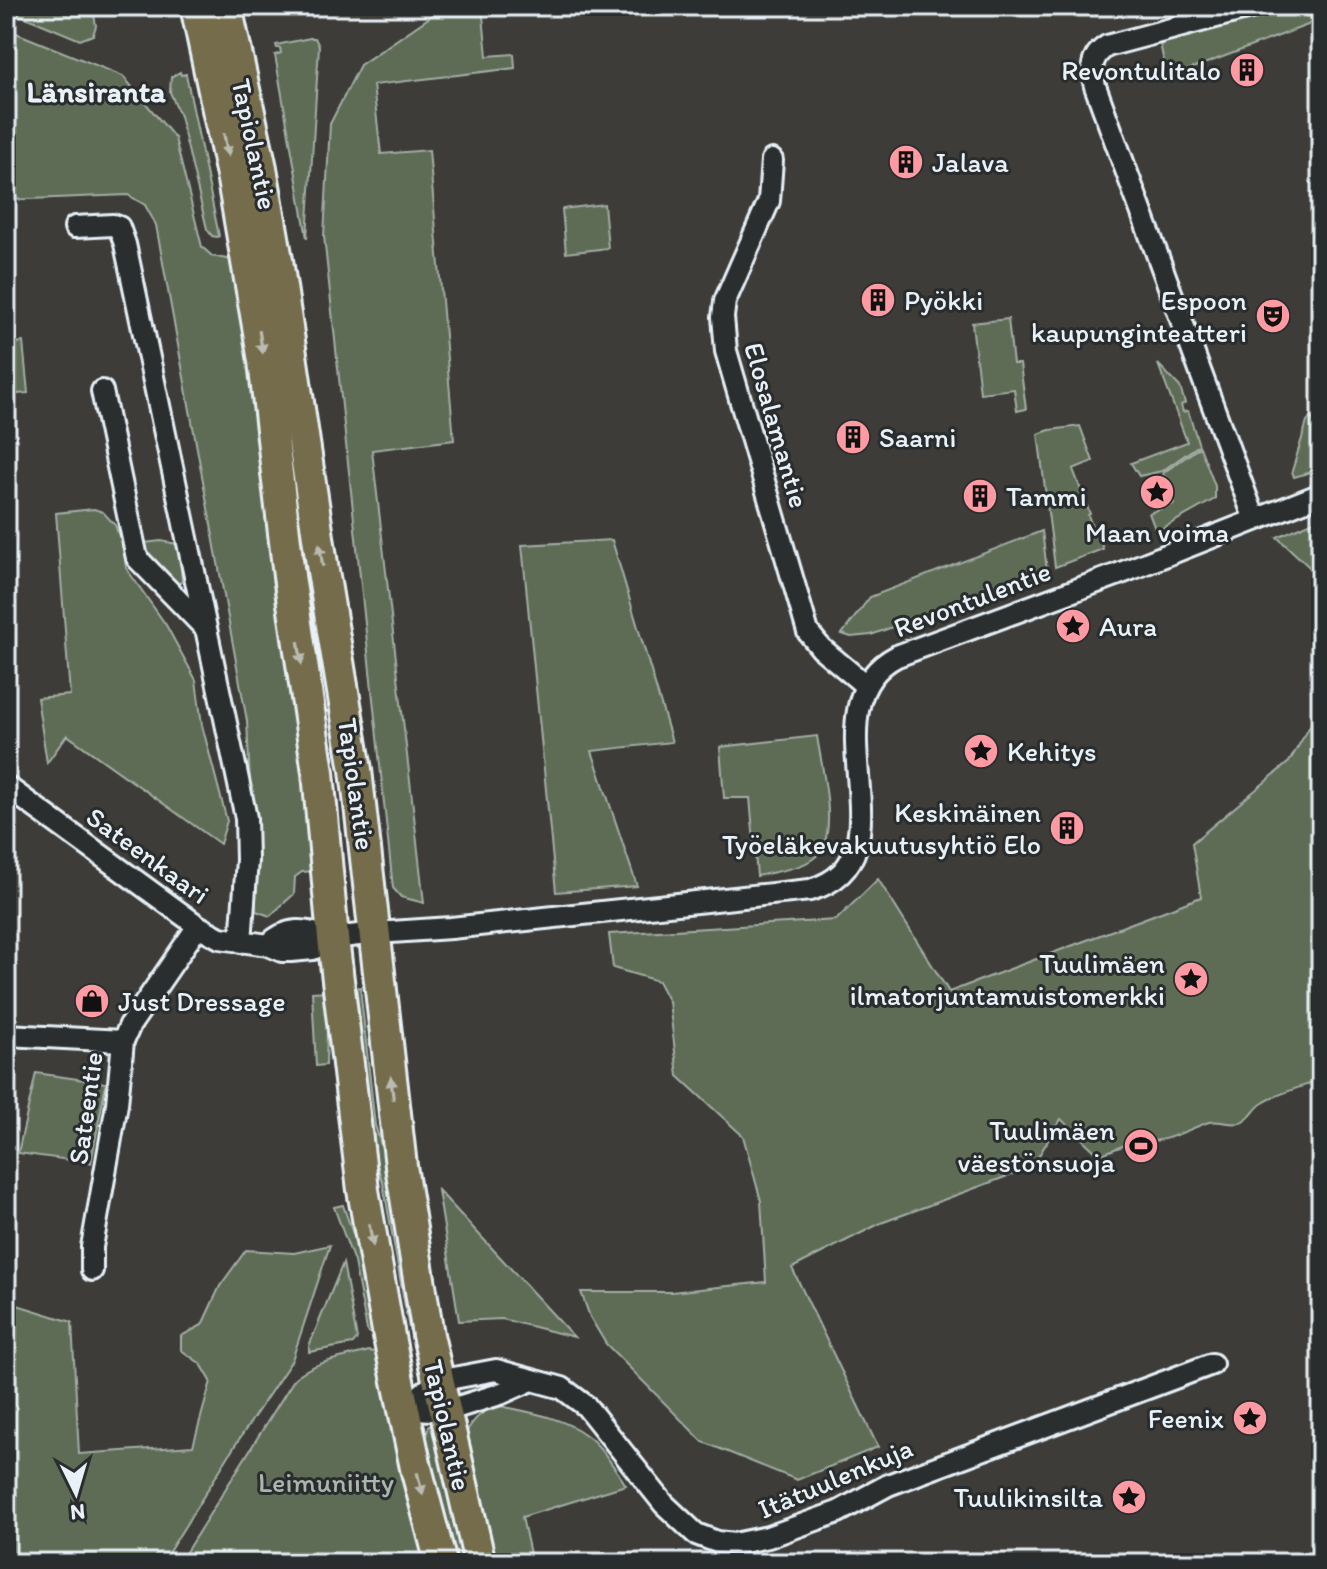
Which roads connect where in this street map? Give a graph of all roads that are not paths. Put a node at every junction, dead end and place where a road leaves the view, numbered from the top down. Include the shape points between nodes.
1 (196, 6) edge
2 (226, 6) edge
3 (1257, 6) edge
4 (224, 66) junction
5 (772, 160) dead end
6 (75, 227) dead end
7 (102, 391) dead end
8 (1321, 494) edge
9 (1255, 520) junction
10 (206, 629) junction
11 (865, 685) junction
12 (6, 786) edge
13 (198, 926) junction
14 (376, 933) junction
15 (333, 938) junction
16 (241, 942) junction
17 (6, 1035) edge
18 (123, 1041) junction
19 (92, 1270) dead end
20 (1212, 1364) dead end
21 (438, 1381) junction
22 (529, 1381) junction
23 (404, 1408) junction
24 (445, 1411) junction
25 (441, 1563) edge
26 (480, 1563) edge

1 - 4 main road, Tapiolantie
2 - 4 main road, Tapiolantie
3 - 9 street via 1101,49 1092,76
14 -> 4 main road, Tapiolantie via 356,770 261,168
4 -> 15 main road, Tapiolantie via 236,194 264,361 318,772
5 - 11 street, Elosalamantie via 769,201 725,301 726,351 808,632
6 - 10 street via 113,225 122,235
7 - 10 street via 137,558
8 - 9 street, Revontulentie
9 - 11 street, Revontulentie via 897,656
10 - 16 street via 246,818
11 - 14 street via 855,725 859,836 848,867 824,886
12 - 13 street, Sateenkaari
13 - 16 street, Sateenkaari
13 - 18 street, Sateentie
14 - 15 street
21 -> 14 main road, Tapiolantie via 401,1166
15 - 16 street, Sateenkaari via 297,931 281,933 268,945
15 -> 23 main road, Tapiolantie via 363,1190
17 - 18 street
18 - 19 street, Sateentie
20 - 22 street, Itätuulenkuja via 888,1485 838,1512 734,1544 696,1534 664,1504 586,1406 562,1388
21 - 22 street, Itätuulenkuja via 496,1370
21 - 23 street, Itätuulenkuja
21 - 24 main road, Tapiolantie
22 - 24 street
23 - 24 street
23 -> 25 main road, Tapiolantie
24 - 26 main road, Tapiolantie

